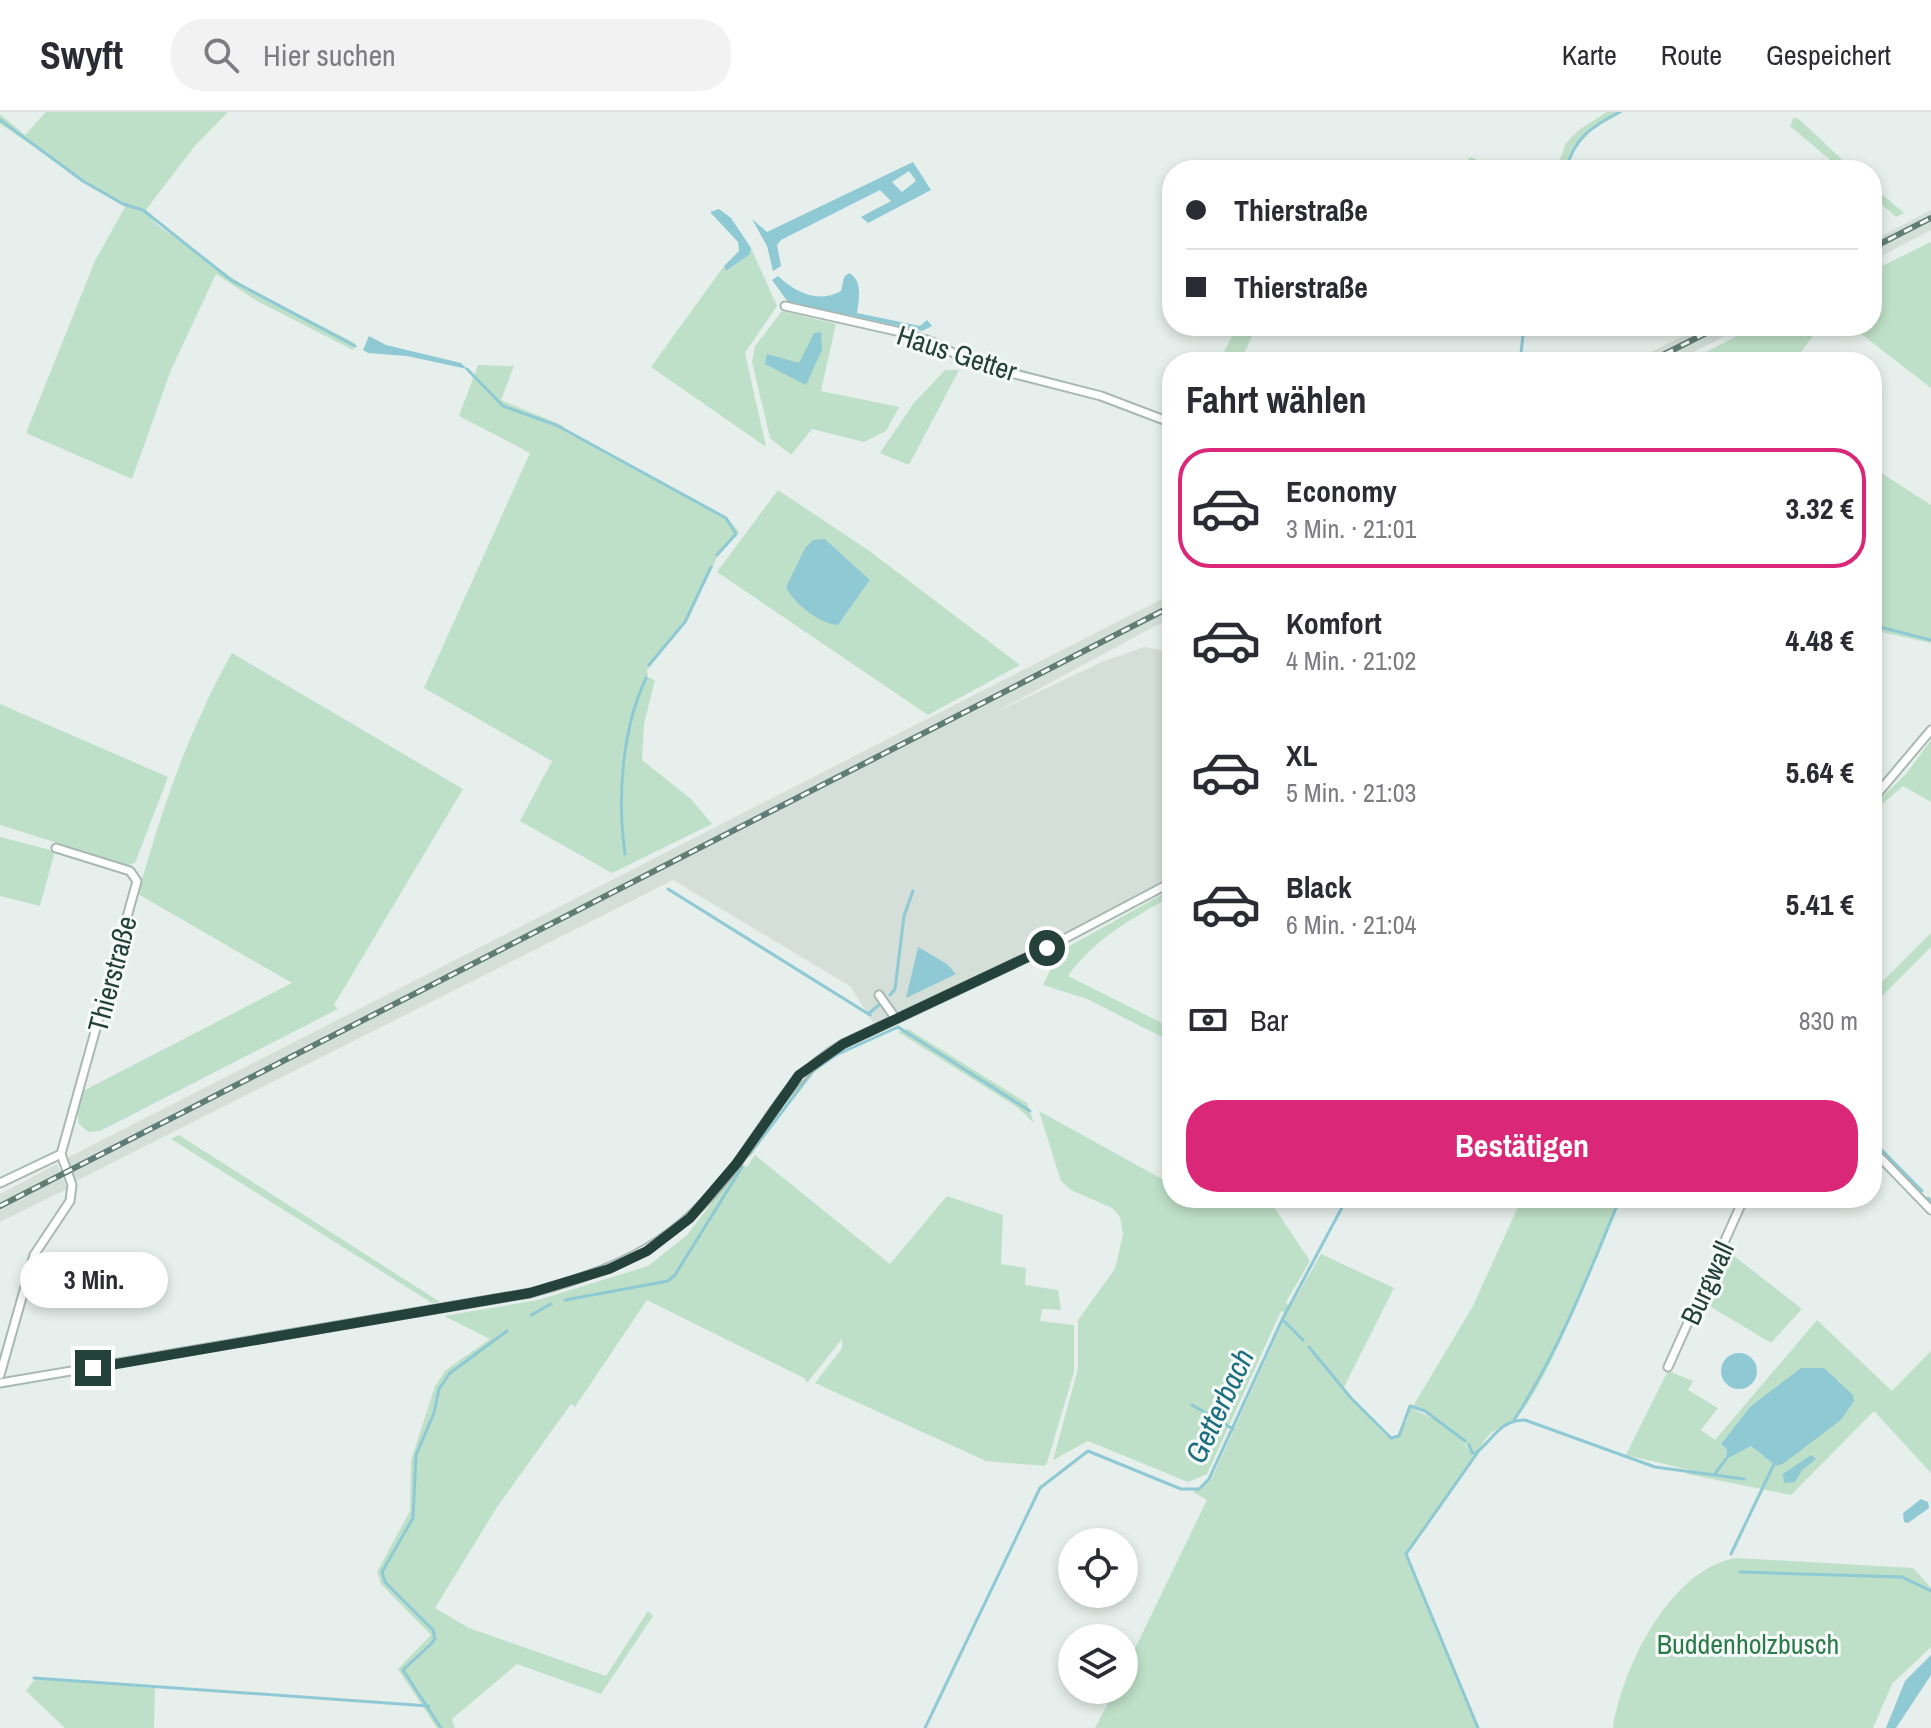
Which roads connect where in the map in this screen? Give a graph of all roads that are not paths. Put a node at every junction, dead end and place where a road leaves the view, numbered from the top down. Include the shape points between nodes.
1 (785, 306) dead end
2 (1162, 419) edge
3 (1931, 730) edge
4 (1882, 788) edge
5 (56, 848) dead end
6 (1162, 887) edge
7 (879, 995) dead end
8 (896, 1019) junction
9 (61, 1154) junction
10 (1882, 1159) edge
11 (0, 1183) edge
12 (1740, 1208) edge
13 (1931, 1210) edge
14 (1668, 1367) dead end
15 (0, 1375) edge
16 (0, 1383) edge

1 - 2 street, Haus Getter via 905,333 972,363 1101,396
3 - 4 street
5 - 9 street, Thierstraße via 130,871 137,881
6 - 8 street
7 - 8 street
8 - 16 street via 808,1067 702,1207 665,1239 609,1269 530,1293
9 - 11 street
9 - 15 street via 72,1185 70,1201 34,1255
10 - 13 street
12 - 14 street, Burgwall

